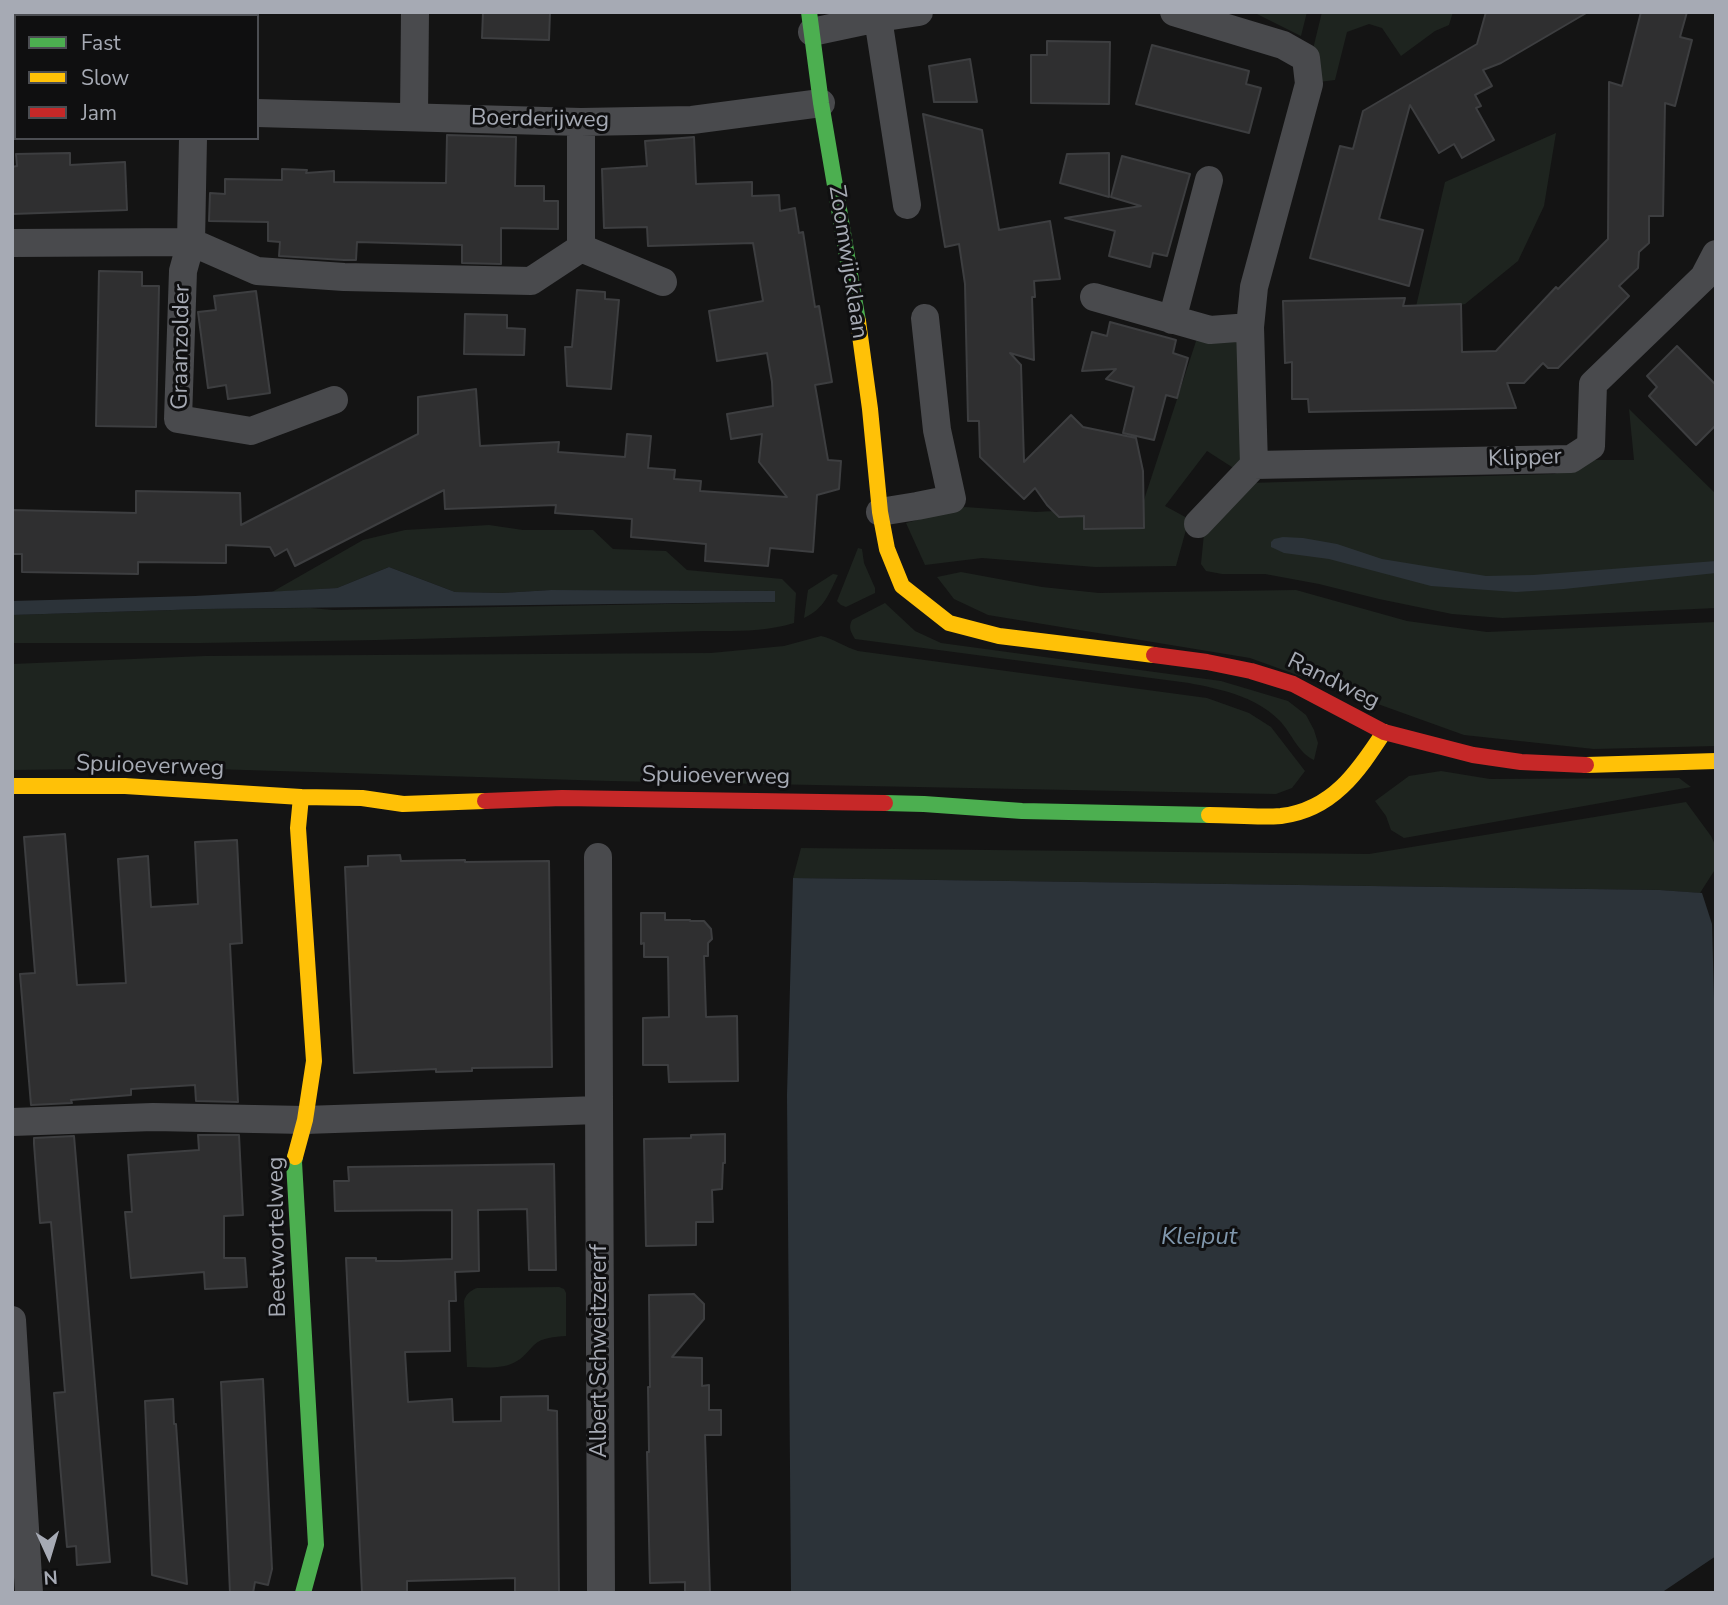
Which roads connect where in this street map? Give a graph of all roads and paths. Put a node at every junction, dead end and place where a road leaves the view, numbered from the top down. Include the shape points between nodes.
1 (415, 12) edge
2 (919, 12) edge
3 (1174, 12) edge
4 (878, 15) edge
5 (810, 22) edge
6 (1242, 22) edge
7 (821, 103) junction
8 (259, 113) edge
9 (414, 117) junction
10 (581, 122) junction
11 (193, 140) edge
12 (1209, 180) dead end
13 (907, 205) dead end
14 (191, 242) junction
15 (12, 243) edge
16 (581, 248) junction
17 (1716, 254) edge
18 (663, 282) dead end
19 (1094, 297) dead end
20 (925, 317) dead end
21 (1172, 320) junction
22 (1250, 327) junction
23 (334, 400) dead end
24 (1254, 465) junction
25 (880, 512) junction
26 (1198, 524) dead end
27 (902, 586) joint
28 (1384, 732) junction
29 (1716, 761) edge
30 (12, 786) edge
31 (302, 797) junction
32 (598, 857) dead end
33 (598, 1110) junction
34 (304, 1120) junction
35 (12, 1122) edge
36 (12, 1320) edge
37 (29, 1593) edge
38 (303, 1593) edge
39 (601, 1593) edge

1 - 9 street
2 - 4 street
3 - 6 street
4 - 5 street
4 - 13 street
5 - 7 street, Zoomwijcklaan
6 - 22 street via 1306,58 1309,85 1254,287
7 - 10 street, Boerderijweg via 692,120
7 - 25 street, Zoomwijcklaan via 860,337
8 - 9 street, Boerderijweg
9 - 10 street, Boerderijweg
10 - 16 street
11 - 14 street, Graanzolder
12 - 21 street
14 - 15 street
14 - 16 street via 257,271 531,281
14 - 23 street, Graanzolder via 183,271 178,419 251,432
16 - 18 street
17 - 24 street, Klipper via 1704,277 1593,384 1591,446 1571,459
19 - 21 street
20 - 25 street via 937,430 952,499
21 - 22 street via 1210,330
22 - 24 street
24 - 26 street
25 - 27 street, Zoomwijcklaan via 887,549
27 - 28 street, Randweg via 949,623 999,636 1251,671 1293,684
28 - 29 street, Randweg via 1521,762
28 - 31 street, Spuioeverweg via 1342,789 1310,809 1279,816 803,801 562,797 403,804
30 - 31 street, Spuioeverweg via 125,786
31 - 34 street, Beetwortelweg via 298,828 314,1060
32 - 33 street, Albert Schweitzererf
33 - 34 street
33 - 39 street, Albert Schweitzererf
34 - 35 street via 153,1116
34 - 38 street, Beetwortelweg via 294,1163 316,1545
36 - 37 street

